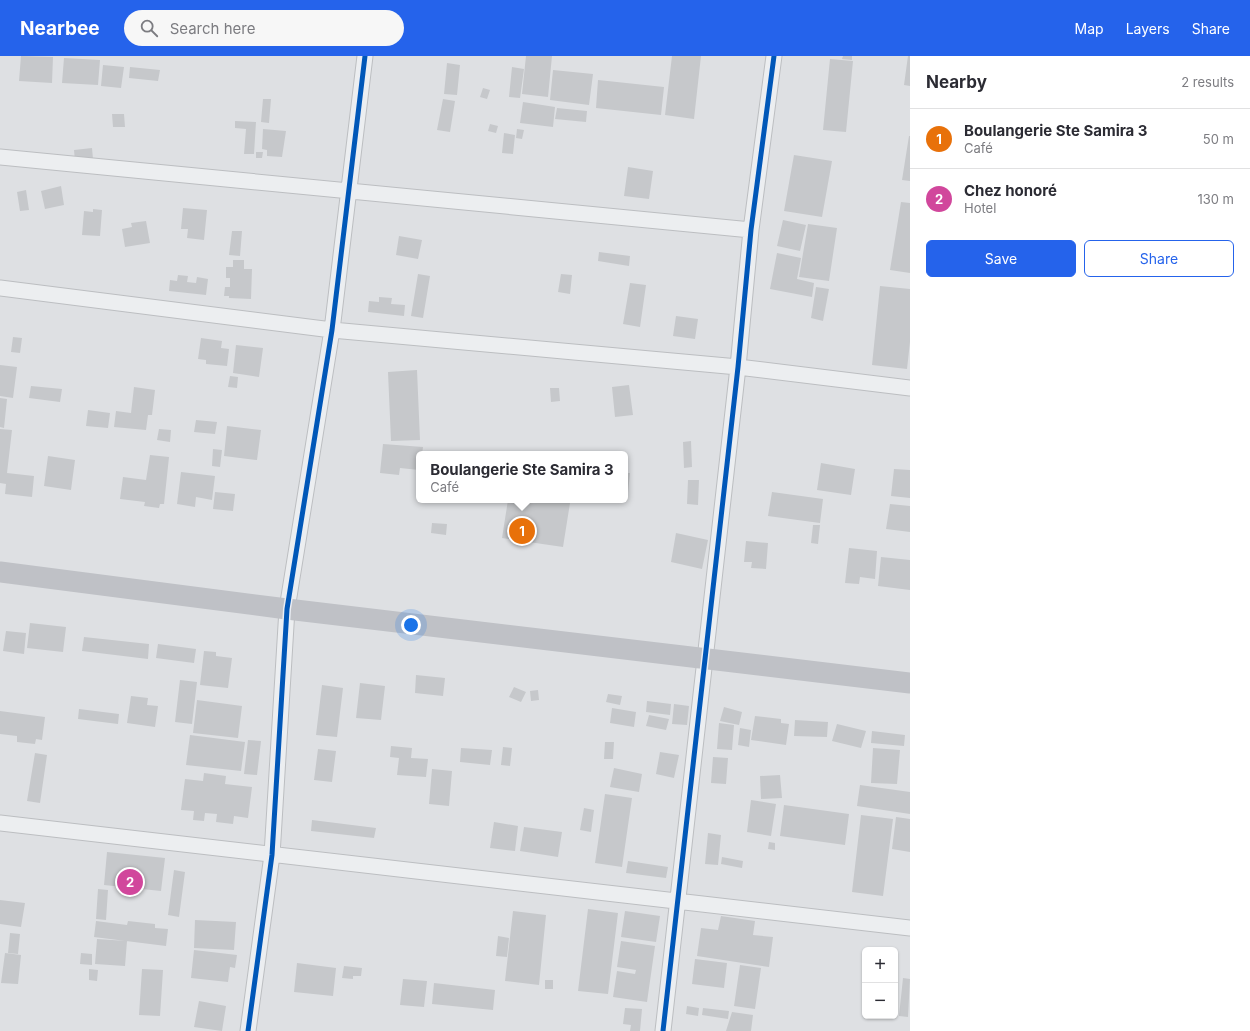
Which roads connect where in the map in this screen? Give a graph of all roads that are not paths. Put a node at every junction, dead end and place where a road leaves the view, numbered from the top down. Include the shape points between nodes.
1 (365, 56) edge
2 (774, 56) edge
3 (0, 157) edge
4 (349, 190) junction
5 (751, 230) junction
6 (0, 288) edge
7 (332, 330) junction
8 (738, 368) junction
9 (910, 388) edge
10 (0, 572) edge
11 (288, 609) junction
12 (705, 657) junction
13 (910, 683) edge
14 (0, 823) edge
15 (272, 855) junction
16 (677, 903) junction
17 (910, 928) edge
18 (248, 1031) edge
19 (663, 1031) edge

1 - 4 street
2 - 5 street
3 - 4 street
4 - 5 street
4 - 7 street
5 - 8 street
6 - 7 street
7 - 8 street
7 - 11 street
8 - 9 street
8 - 12 street
10 - 11 street
11 - 12 street
11 - 15 street
12 - 13 street
12 - 16 street
14 - 15 street
15 - 16 street
15 - 18 street
16 - 17 street
16 - 19 street

